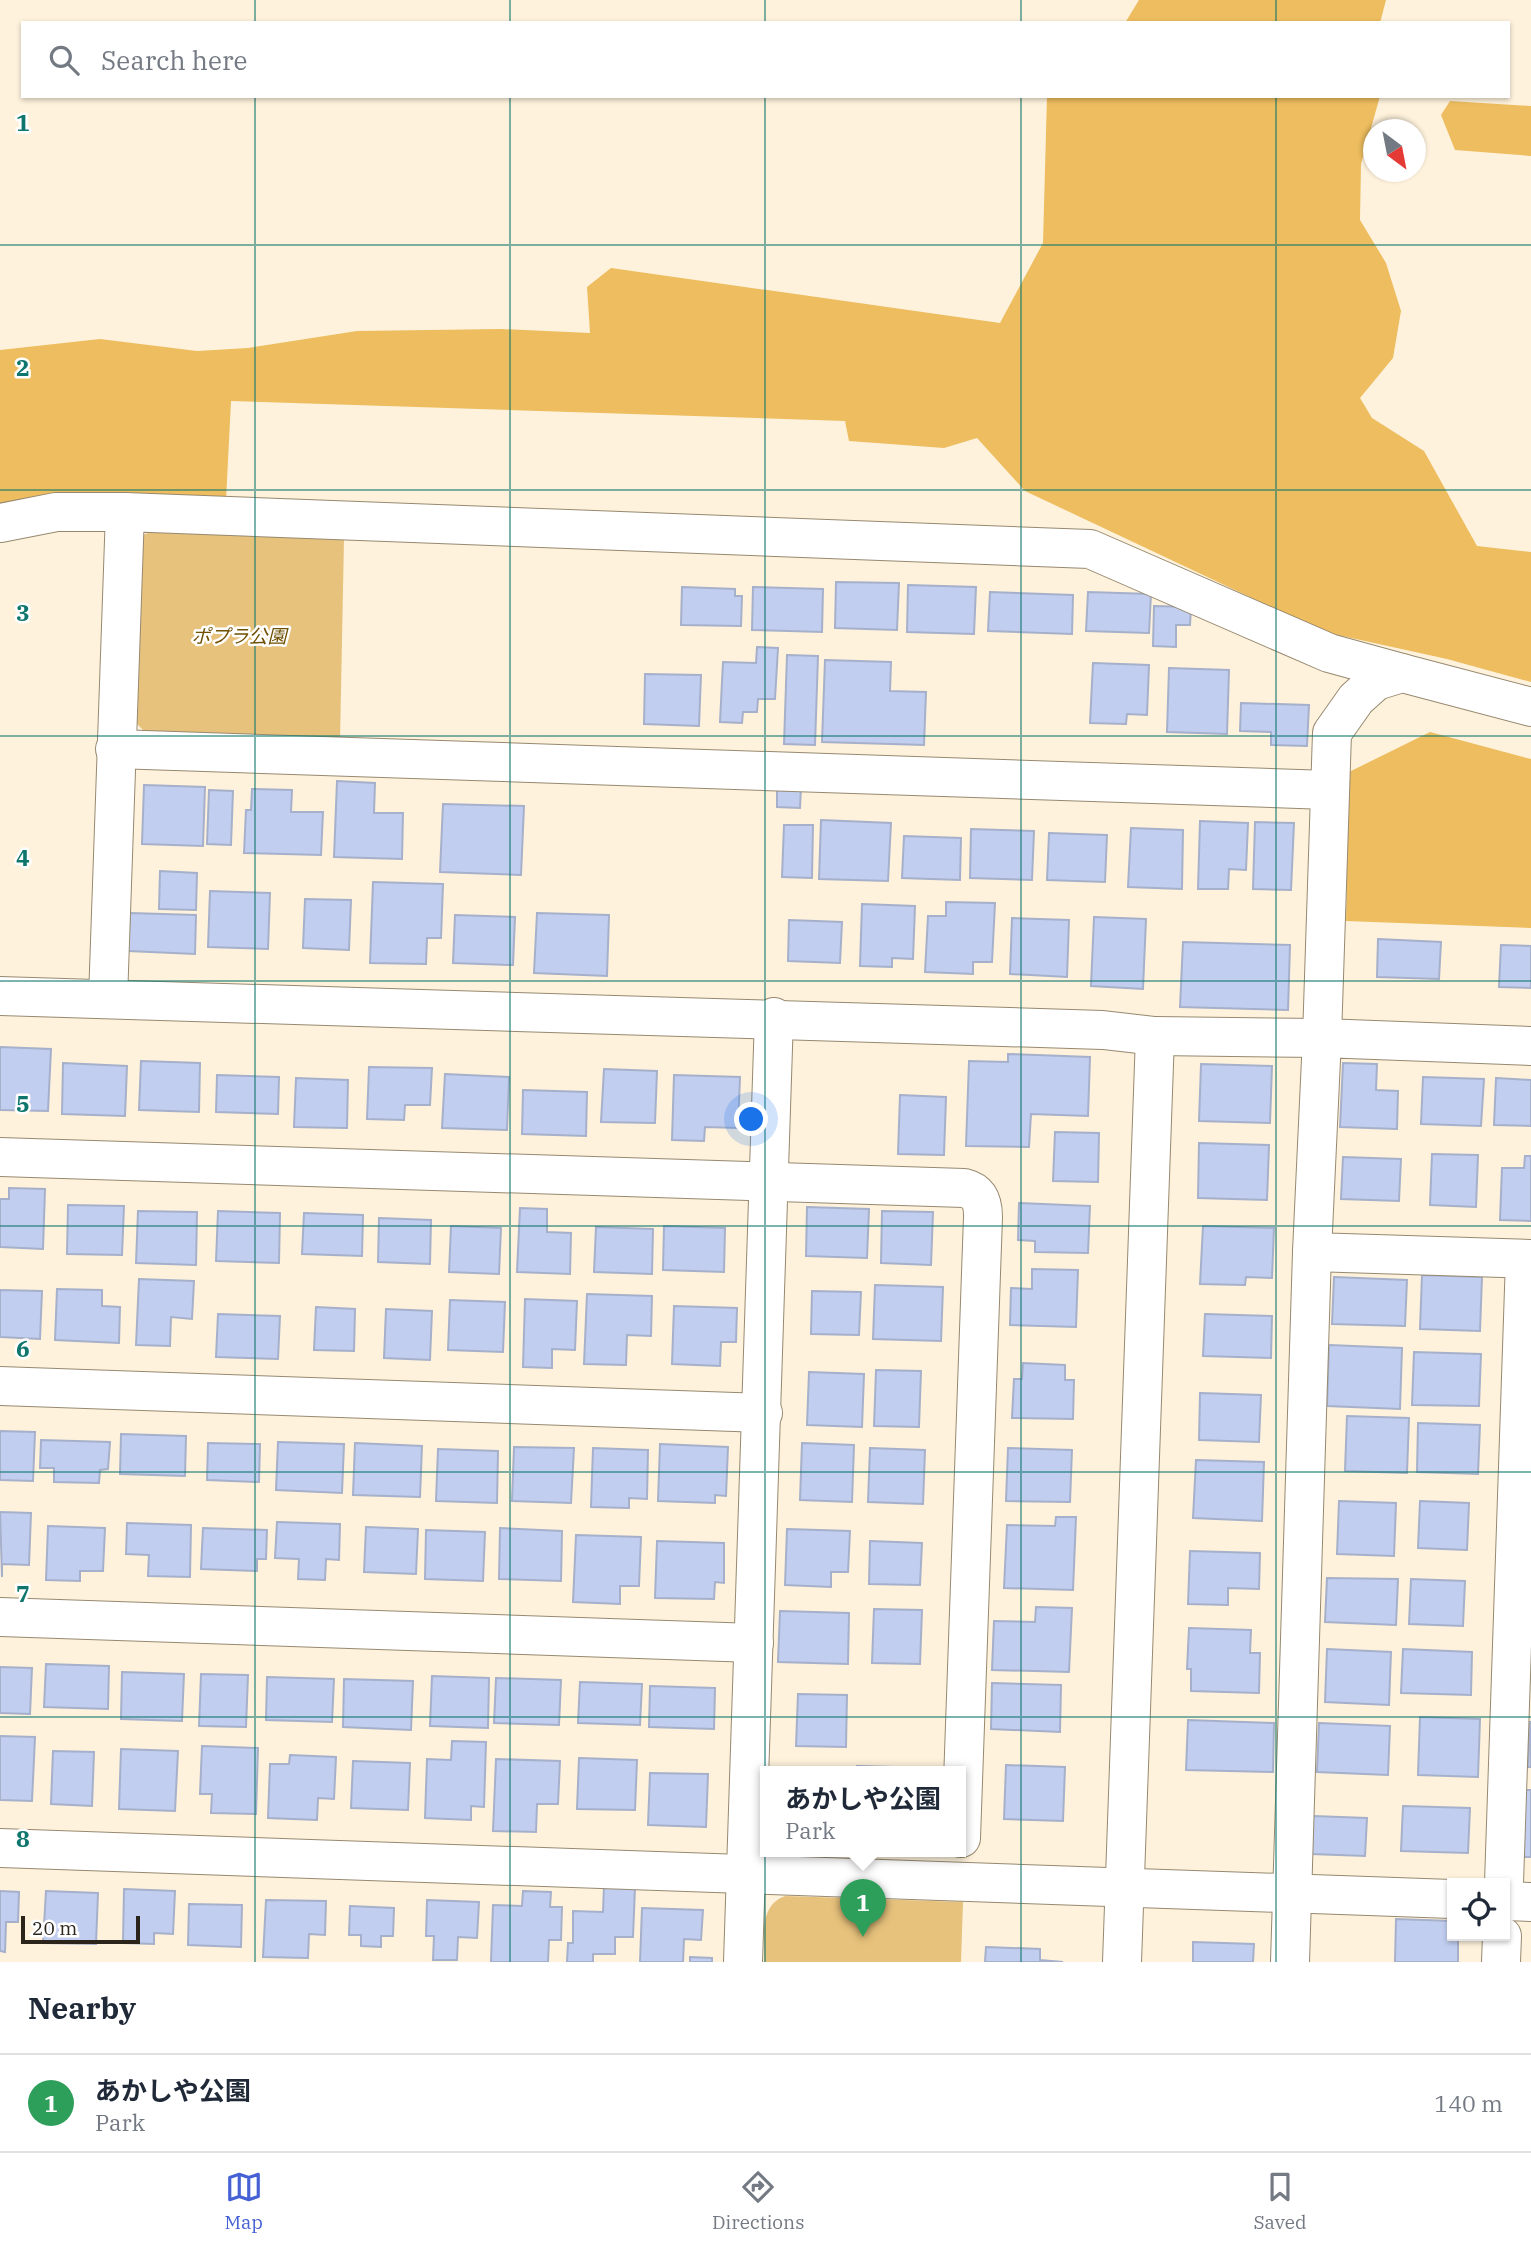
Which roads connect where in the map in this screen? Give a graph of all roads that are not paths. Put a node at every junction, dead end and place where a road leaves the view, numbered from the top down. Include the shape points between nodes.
1 (125, 512) junction
2 (0, 523) edge
3 (1402, 673) junction
4 (1531, 707) edge
5 (115, 749) junction
6 (1328, 790) junction
7 (0, 996) edge
8 (108, 999) junction
9 (774, 1017) junction
10 (1155, 1036) junction
11 (1322, 1038) junction
12 (1531, 1046) edge
13 (0, 1157) edge
14 (769, 1181) junction
15 (1312, 1252) junction
16 (1528, 1259) edge
17 (0, 1386) edge
18 (763, 1413) junction
19 (1525, 1475) edge
20 (0, 1617) edge
21 (754, 1643) junction
22 (1522, 1689) edge
23 (963, 1766) edge
24 (0, 1848) edge
25 (960, 1866) edge
26 (746, 1874) junction
27 (1504, 1878) edge
28 (1125, 1886) junction
29 (1292, 1893) junction
30 (1447, 1899) edge
31 (1510, 1901) edge
32 (1531, 1902) edge
33 (1502, 1941) edge
34 (743, 1962) edge
35 (1122, 1962) edge
36 (1290, 1962) edge
37 (1502, 1962) edge

1 - 2 street via 57,512
1 - 3 street via 1090,549 1329,653
1 - 5 street
3 - 4 street
3 - 6 street via 1376,681 1332,733
5 - 6 street
5 - 8 street
6 - 11 street
7 - 8 street
8 - 9 street
9 - 10 street
9 - 14 street
10 - 11 street
10 - 28 street
11 - 12 street
11 - 15 street
13 - 14 street
14 - 18 street
14 - 23 street via 964,1188 981,1201
15 - 16 street
15 - 29 street
16 - 19 street
17 - 18 street
18 - 21 street
19 - 22 street
20 - 21 street
21 - 26 street
22 - 27 street
24 - 26 street
25 - 26 street
25 - 28 street
26 - 34 street
28 - 29 street
28 - 35 street
29 - 30 street
29 - 36 street
31 - 32 street
33 - 37 street

